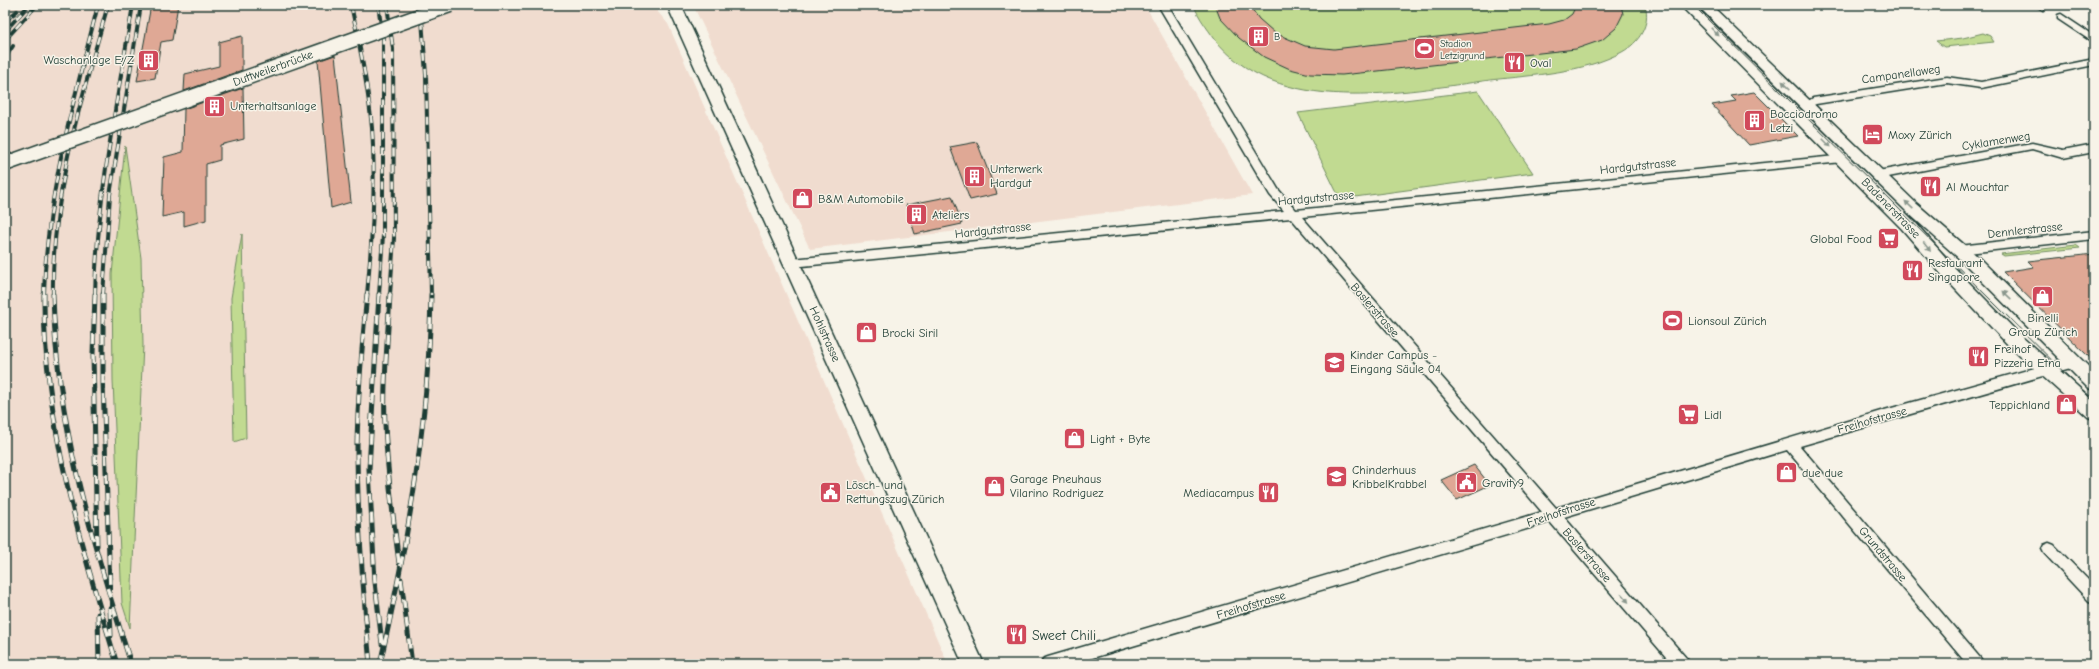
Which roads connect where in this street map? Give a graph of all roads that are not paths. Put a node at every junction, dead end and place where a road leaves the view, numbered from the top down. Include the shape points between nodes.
1 (450, 5) edge
2 (674, 5) edge
3 (1163, 5) edge
4 (1687, 5) edge
5 (1704, 5) edge
6 (2061, 17) dead end
7 (2094, 40) edge
8 (2094, 62) edge
9 (1806, 105) junction
10 (2094, 148) edge
11 (1842, 158) junction
12 (5, 164) edge
13 (1878, 175) junction
14 (1292, 214) junction
15 (2094, 235) edge
16 (1959, 250) junction
17 (792, 263) junction
18 (2074, 362) junction
19 (2046, 370) junction
20 (2094, 383) edge
21 (2094, 412) edge
22 (1790, 444) junction
23 (1553, 515) junction
24 (2049, 549) dead end
25 (2094, 596) edge
26 (974, 664) edge
27 (1048, 664) edge
28 (1682, 664) edge
29 (1976, 664) edge

1 - 12 street, Duttweilerbrücke, bridge
2 - 17 street, Hohlstrasse
3 - 14 street, Baslerstrasse via 1269,185
4 -> 11 street, Badenerstrasse
9 -> 5 street, Badenerstrasse
6 - 7 street
8 - 9 street, Campanellaweg via 1981,85 1947,80 1929,82 1813,101
9 - 13 street, Badenerstrasse
10 - 13 street, Cyklamenweg via 2063,154 2032,146
11 - 14 street, Hardgutstrasse
11 -> 19 street, Badenerstrasse via 1908,224 1948,271 2016,342
16 -> 13 street, Badenerstrasse
14 - 17 street, Hardgutstrasse
14 - 23 street, Baslerstrasse
15 - 16 street, Dennlerstrasse
18 -> 16 street, Badenerstrasse
17 - 26 street, Hohlstrasse
18 - 19 street, Freihofstrasse
18 - 20 street, Badenerstrasse
19 - 21 street, Badenerstrasse
19 - 22 street, Freihofstrasse
22 - 23 street, Freihofstrasse
22 - 29 street, Grundstrasse
23 - 27 street, Freihofstrasse
23 -> 28 street, Baslerstrasse
24 - 25 street

